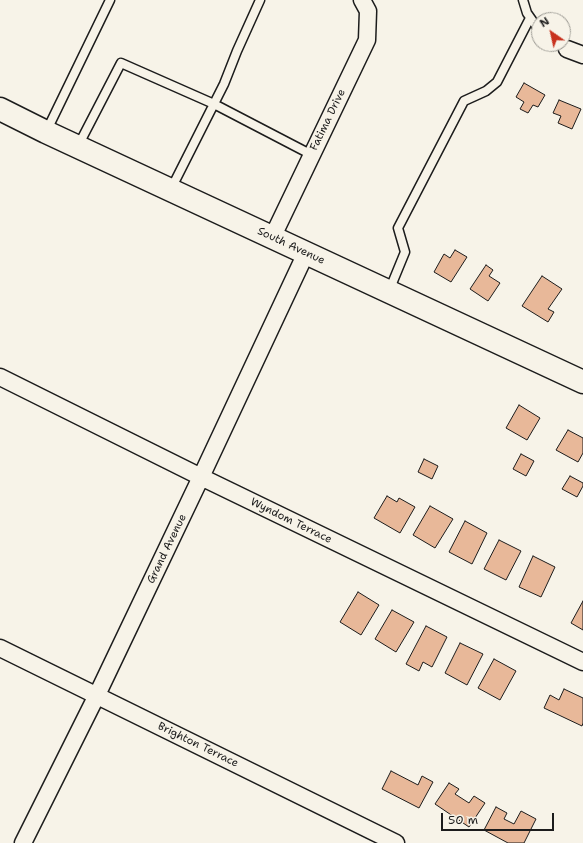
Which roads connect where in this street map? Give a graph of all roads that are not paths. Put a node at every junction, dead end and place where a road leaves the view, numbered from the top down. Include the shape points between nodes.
1 (110, 0) edge
2 (260, 0) edge
3 (362, 0) edge
4 (523, 0) edge
5 (530, 18) joint
6 (571, 50) edge
7 (583, 55) edge
8 (214, 104) junction
9 (0, 109) edge
10 (46, 132) junction
11 (78, 147) junction
12 (312, 155) junction
13 (171, 190) junction
14 (272, 238) junction
15 (306, 253) junction
16 (389, 292) junction
17 (0, 377) edge
18 (583, 382) edge
19 (201, 477) junction
20 (0, 648) edge
21 (583, 662) edge
22 (97, 695) junction
23 (23, 843) edge
24 (396, 843) edge

1 - 10 lane
2 - 8 lane
3 - 12 street, Fatima Drive via 368,11 367,40
4 - 5 lane
5 - 16 lane via 497,82 486,91 464,101 398,228 405,252
6 - 7 street
8 - 11 lane via 121,63
8 - 12 lane
8 - 13 lane
9 - 10 street, South Avenue
10 - 11 street, South Avenue
11 - 13 street, South Avenue
12 - 14 street, Fatima Drive
13 - 14 street, South Avenue
14 - 15 street, South Avenue
15 - 16 street, South Avenue
15 - 19 street, Grand Avenue
16 - 18 street, South Avenue
17 - 19 street, Wyndom Terrace
19 - 21 street, Wyndom Terrace
19 - 22 street, Grand Avenue
20 - 22 street, Brighton Terrace
22 - 23 street, Grand Avenue
22 - 24 street, Brighton Terrace

